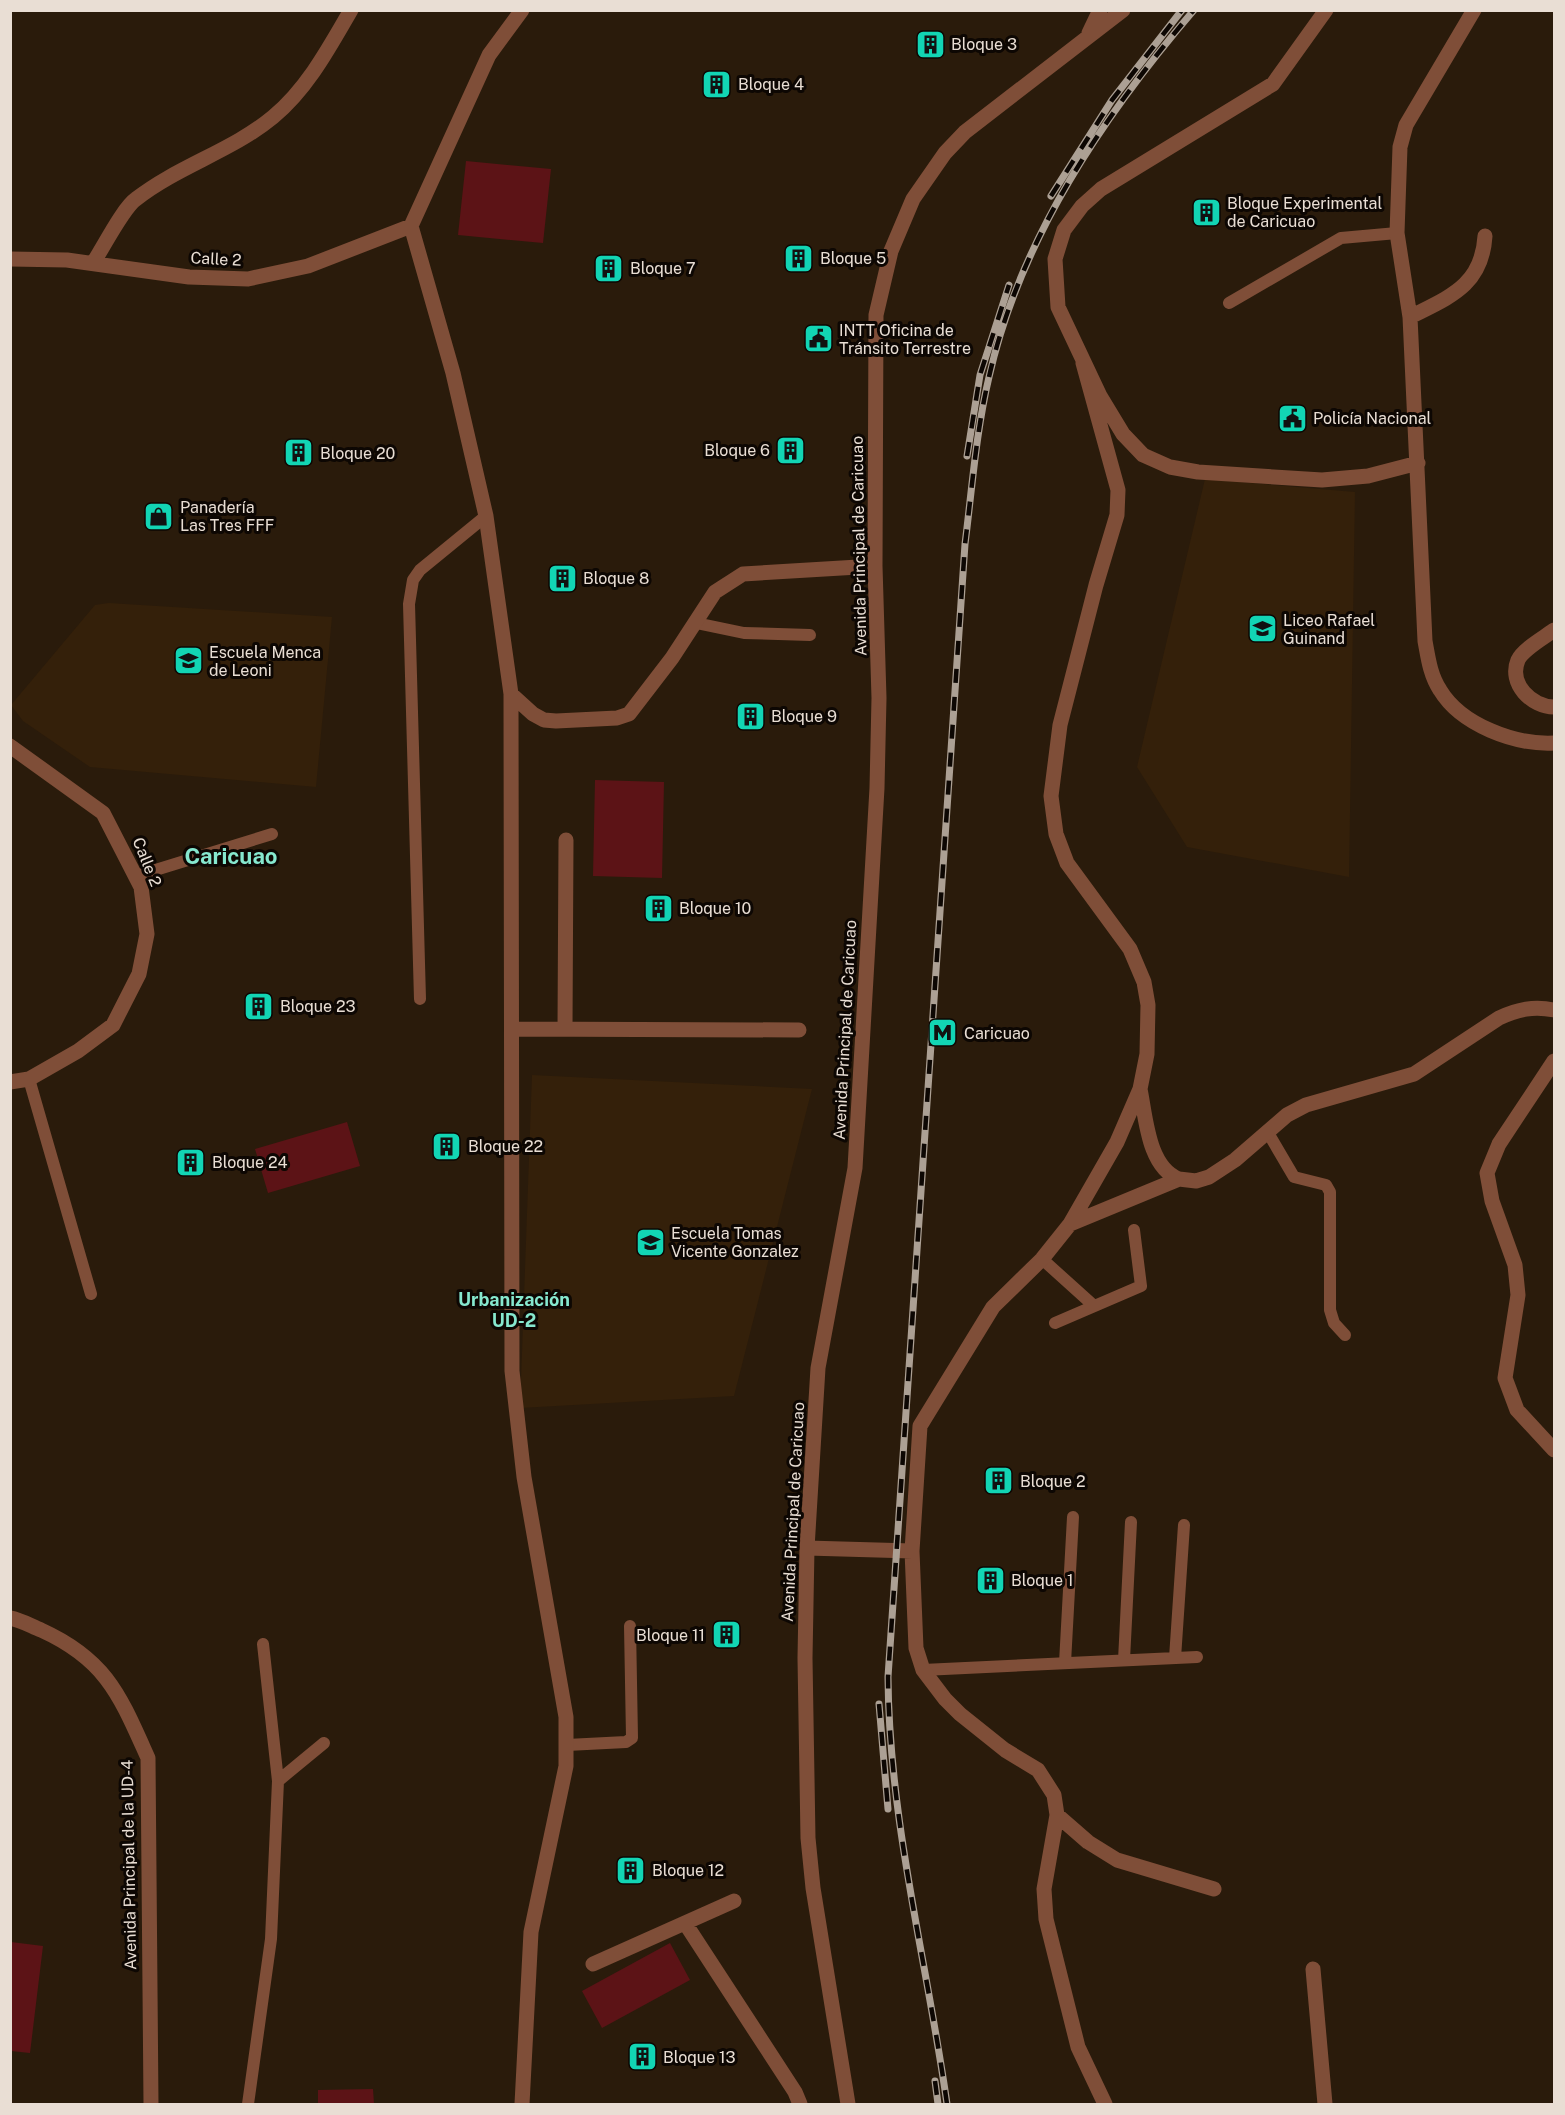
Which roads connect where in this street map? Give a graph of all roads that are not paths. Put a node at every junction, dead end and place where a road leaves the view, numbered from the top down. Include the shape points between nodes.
1 (351, 10) edge
2 (522, 10) edge
3 (1101, 10) edge
4 (1123, 10) edge
5 (1326, 10) edge
6 (1474, 10) edge
7 (1088, 35) junction
8 (411, 226) junction
9 (1397, 233) junction
10 (1485, 236) dead end
11 (10, 259) edge
12 (93, 263) junction
13 (1229, 303) dead end
14 (1410, 317) junction
15 (1083, 363) junction
16 (1418, 463) junction
17 (486, 516) junction
18 (875, 566) junction
19 (696, 624) junction
20 (1554, 630) edge
21 (810, 635) dead end
22 (511, 694) junction
23 (1554, 707) edge
24 (1554, 743) edge
25 (10, 746) edge
26 (272, 834) dead end
27 (566, 840) dead end
28 (136, 876) junction
29 (420, 999) dead end
30 (1554, 1010) edge
31 (512, 1029) junction
32 (565, 1029) junction
33 (799, 1030) dead end
34 (1554, 1061) edge
35 (28, 1079) junction
36 (10, 1082) edge
37 (1140, 1089) junction
38 (1267, 1131) junction
39 (1179, 1179) junction
40 (1070, 1224) junction
41 (1134, 1230) dead end
42 (1042, 1259) junction
43 (91, 1294) dead end
44 (1093, 1305) junction
45 (1055, 1323) dead end
46 (1345, 1335) dead end
47 (1554, 1450) edge
48 (1073, 1518) dead end
49 (1131, 1522) dead end
50 (1185, 1525) dead end
51 (807, 1548) junction
52 (912, 1551) junction
53 (10, 1618) edge
54 (630, 1626) dead end
55 (263, 1644) dead end
56 (1197, 1657) dead end
57 (1175, 1658) junction
58 (1124, 1660) junction
59 (1065, 1663) junction
60 (923, 1670) junction
61 (324, 1743) dead end
62 (567, 1745) junction
63 (278, 1781) junction
64 (1057, 1815) junction
65 (1214, 1889) dead end
66 (734, 1901) dead end
67 (685, 1923) junction
68 (593, 1964) dead end
69 (1313, 1969) dead end
70 (151, 2104) edge
71 (248, 2104) edge
72 (522, 2104) edge
73 (800, 2104) edge
74 (848, 2104) edge
75 (1105, 2104) edge
76 (1325, 2104) edge

1 - 12 street via 319,66 274,116 134,200
2 - 8 street via 489,55
3 - 7 street, Avenida Principal de Caricuao
4 - 7 street, Avenida Principal de Caricuao
5 - 15 street via 1273,84 1101,189 1064,230 1055,259 1058,307
6 - 9 street via 1406,125 1400,147
7 - 18 street, Avenida Principal de Caricuao via 965,132 913,199 896,236 876,315
8 - 12 street, Calle 2 via 308,266 248,279 189,277
8 - 17 street via 453,373
9 - 13 lane via 1341,238
9 - 14 street
10 - 14 street via 1484,258 1456,293
11 - 12 street, Calle 2
14 - 16 street
15 - 16 street via 1123,434 1143,455 1170,467 1322,480 1368,476
15 - 37 street via 1118,490 1117,515 1060,725 1051,796 1056,834 1067,863 1130,949 1144,982 1149,1026
16 - 24 street via 1425,641 1440,691 1462,714 1493,731 1526,741
17 - 22 street
17 - 29 lane via 420,570 413,580 409,604
18 - 19 street via 743,574 715,592
18 - 51 street, Avenida Principal de Caricuao via 877,788 855,1168 818,1368
19 - 21 lane via 744,633
19 - 22 street via 629,714 618,718 544,720
20 - 23 street via 1519,658 1515,675 1525,695 1542,707
22 - 31 street
25 - 28 street, Calle 2 via 103,813
26 - 28 lane
27 - 32 street
28 - 35 street, Calle 2 via 147,934 139,974 113,1025 78,1052
30 - 38 street via 1515,1011 1414,1074 1306,1105
31 - 32 street
31 - 62 street via 512,1371 524,1477 566,1717
32 - 33 street
34 - 47 street via 1499,1144 1487,1173 1492,1201 1515,1265 1518,1295 1505,1378 1517,1410
35 - 36 street, Calle 2
35 - 43 lane
37 - 39 street via 1158,1160 1169,1175
37 - 40 street via 1118,1142
38 - 39 street via 1209,1176 1196,1181
38 - 46 lane via 1294,1177 1326,1185 1330,1192 1330,1310 1334,1323
39 - 40 street
40 - 42 street
41 - 44 lane via 1141,1286
42 - 44 lane
42 - 52 street via 993,1307 920,1426
44 - 45 lane
48 - 59 lane
49 - 58 lane
50 - 57 lane
51 - 52 street
51 - 74 street, Avenida Principal de Caricuao via 808,1838
52 - 60 street via 916,1648
53 - 70 street, Avenida Principal de la UD-4 via 56,1637 98,1665 126,1707 148,1758
54 - 62 lane via 632,1738 626,1742
55 - 63 lane
56 - 57 lane
57 - 58 lane
58 - 59 lane
59 - 60 lane
60 - 64 street via 968,1721 1038,1770 1054,1795
61 - 63 lane
62 - 72 street via 531,1932
63 - 71 lane via 271,1939
64 - 65 street via 1117,1860
64 - 75 street via 1044,1889 1047,1919 1078,2047
66 - 67 street
67 - 68 street
67 - 73 street
69 - 76 street

